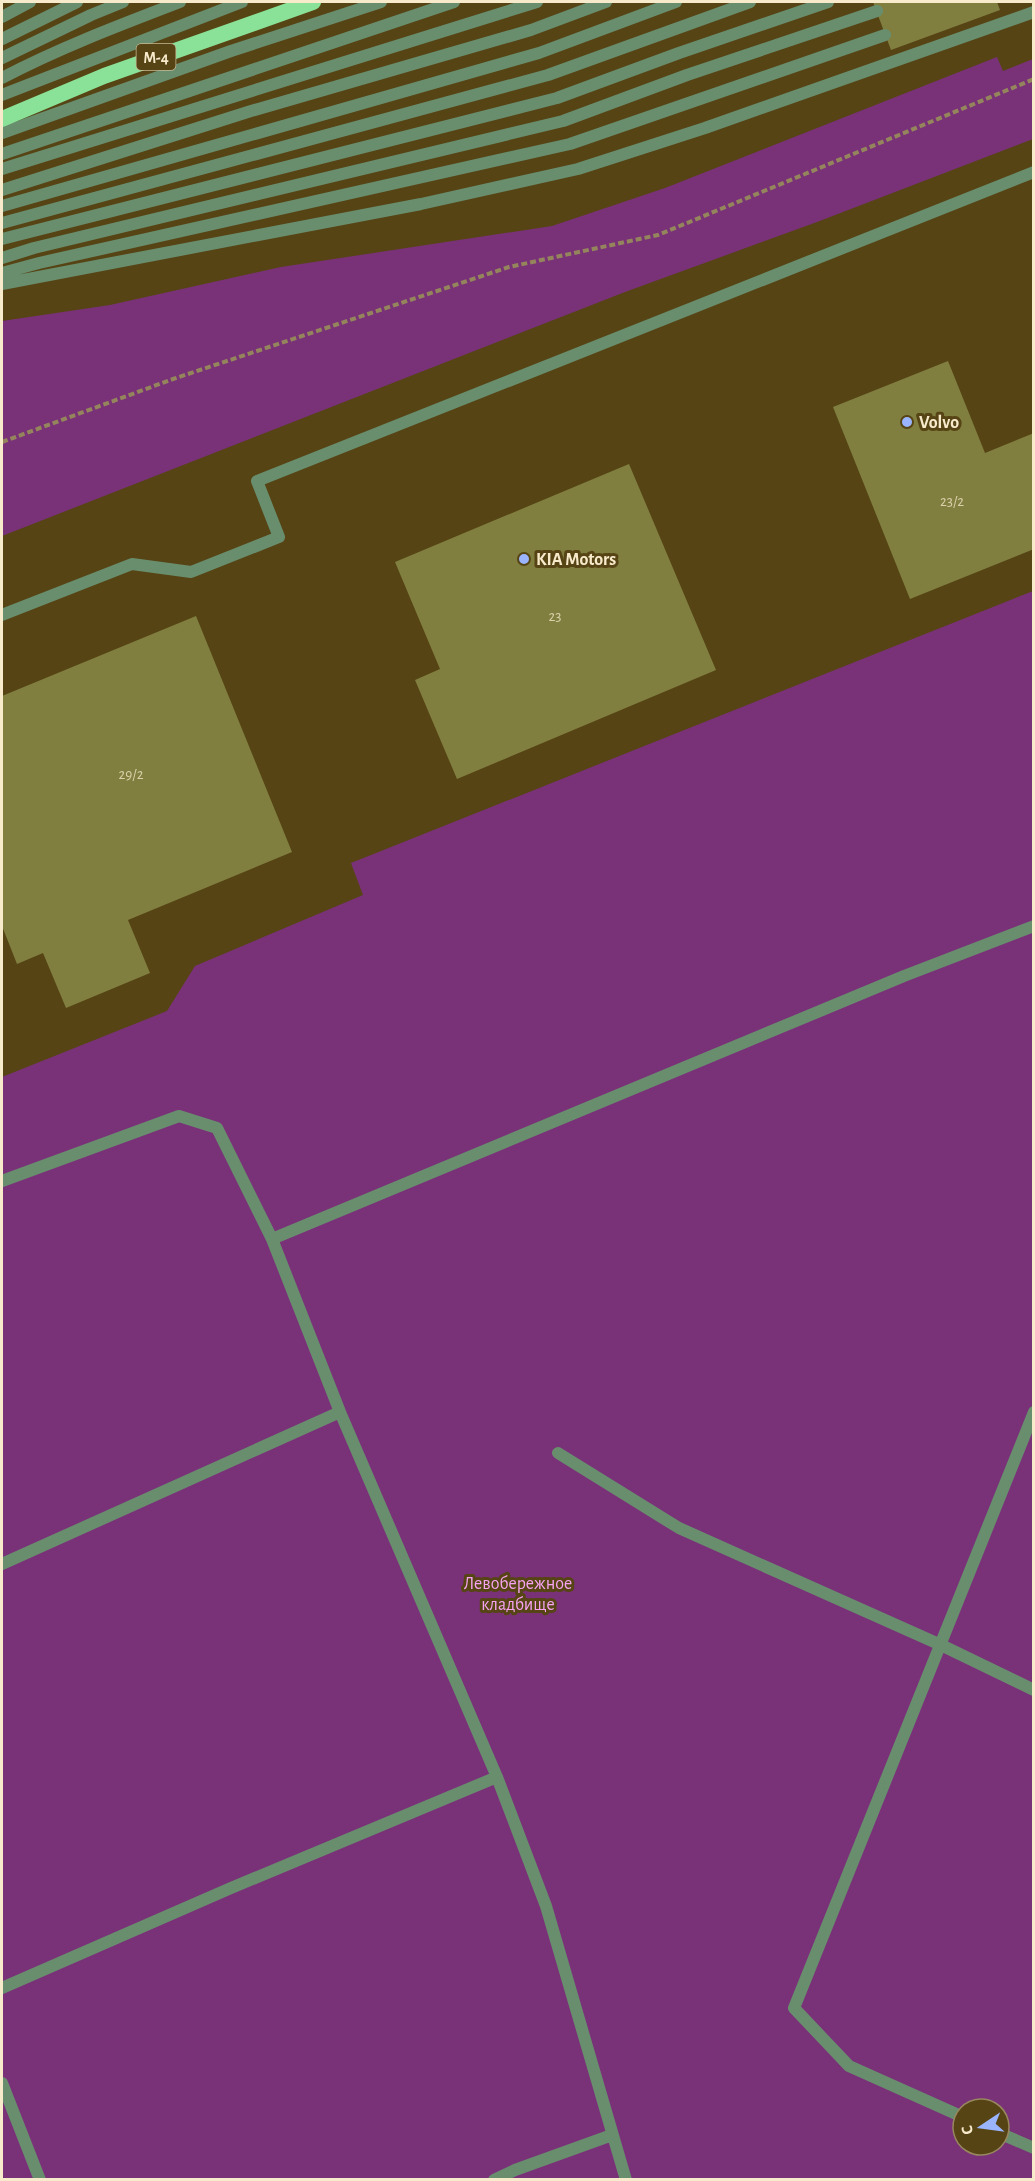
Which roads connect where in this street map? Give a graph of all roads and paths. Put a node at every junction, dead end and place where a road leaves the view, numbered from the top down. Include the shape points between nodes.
1 (30, 2) edge
2 (77, 2) edge
3 (123, 2) edge
4 (180, 2) edge
5 (240, 2) edge
6 (313, 2) edge
7 (381, 2) edge
8 (454, 2) edge
9 (537, 2) edge
10 (606, 2) edge
11 (676, 2) edge
12 (750, 2) edge
13 (828, 2) edge
14 (877, 11) dead end
15 (1034, 12) edge
16 (2, 17) edge
17 (885, 35) dead end
18 (2, 39) edge
19 (2, 58) edge
20 (2, 78) edge
21 (1034, 79) edge
22 (2, 95) edge
23 (2, 119) edge
24 (2, 133) edge
25 (2, 154) edge
26 (2, 170) edge
27 (1034, 172) edge
28 (2, 190) edge
29 (2, 206) edge
30 (2, 223) edge
31 (2, 238) edge
32 (2, 258) edge
33 (2, 273) edge
34 (2, 284) edge
35 (2, 442) edge
36 (2, 615) edge
37 (1034, 926) edge
38 (2, 1181) edge
39 (272, 1239) junction
40 (340, 1412) junction
41 (1034, 1412) edge
42 (558, 1453) dead end
43 (2, 1564) edge
44 (941, 1645) junction
45 (1034, 1690) edge
46 (497, 1777) junction
47 (2, 1988) edge
48 (2, 2083) edge
49 (951, 2112) edge
50 (612, 2135) junction
51 (1011, 2138) edge
52 (1034, 2148) edge
53 (40, 2180) edge
54 (494, 2180) edge
55 (626, 2180) edge

1 - 16 lane
2 - 18 lane
3 - 19 lane
4 - 20 lane
5 - 22 lane
6 - 23 highway, М-4 via 104,76
7 - 24 lane
8 - 25 lane
9 - 26 lane
10 - 28 lane via 531,30 251,111
11 - 29 lane via 539,53
12 - 30 lane via 548,75
13 - 31 lane via 556,98
14 - 32 lane via 563,121
15 - 34 lane via 578,169 421,204
17 - 33 lane via 570,144
21 - 35 path via 658,235 509,267 173,379
27 - 36 lane via 257,481 279,537 191,572 132,564
37 - 39 lane via 882,985
38 - 39 lane via 179,1116 217,1128
39 - 40 lane
40 - 43 lane
40 - 46 lane
41 - 44 lane
42 - 44 lane via 679,1528
44 - 45 lane
44 - 49 lane via 794,2008 849,2066
46 - 47 lane
46 - 50 lane via 546,1906
48 - 53 lane
50 - 54 lane
50 - 55 lane
51 - 52 lane

